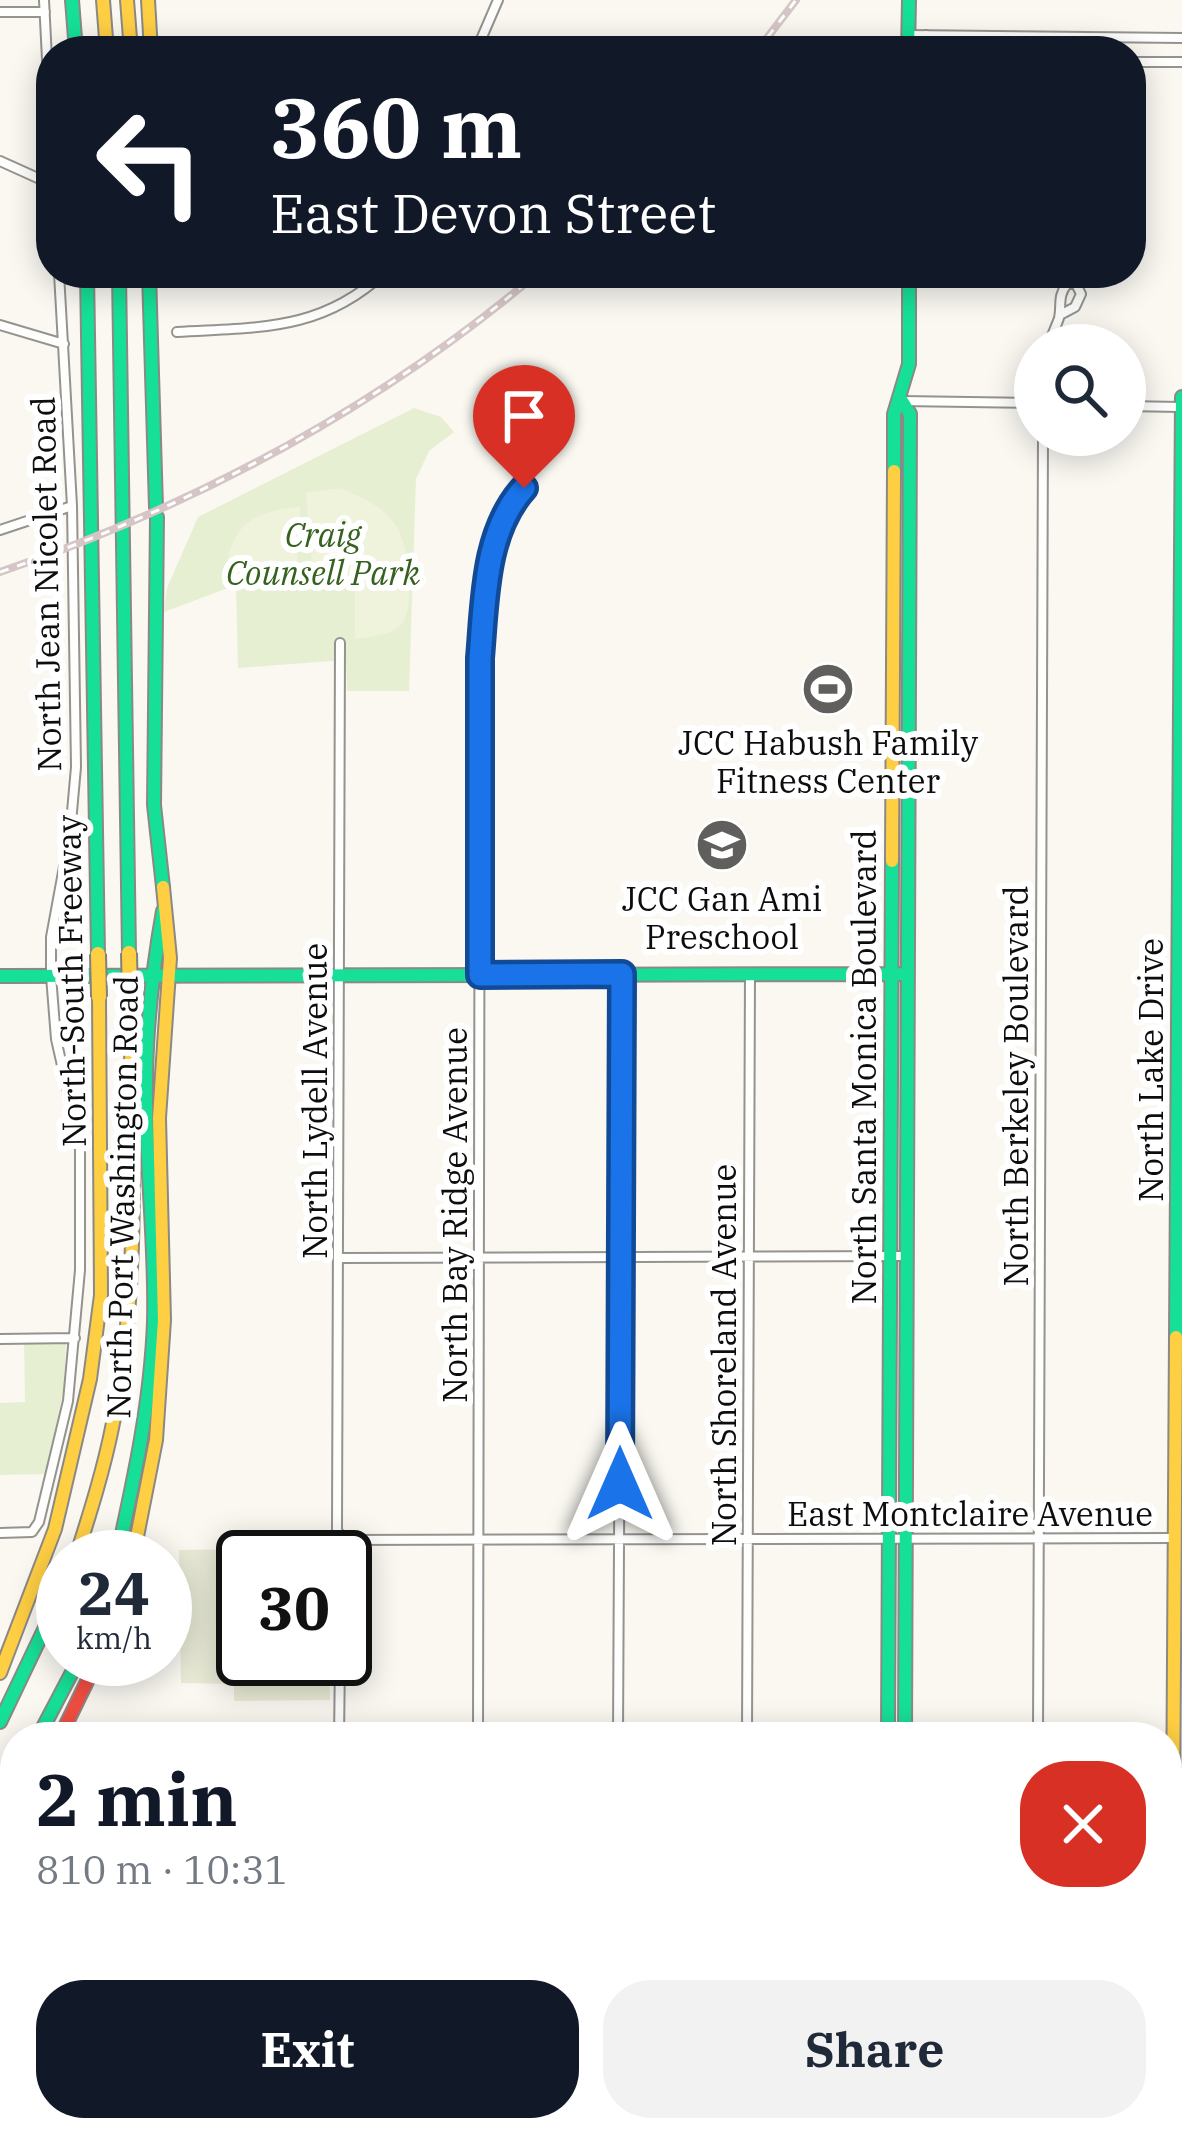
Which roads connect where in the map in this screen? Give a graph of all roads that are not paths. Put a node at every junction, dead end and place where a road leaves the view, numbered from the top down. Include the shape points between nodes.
1 (44, 0) edge
2 (72, 0) edge
3 (103, 0) edge
4 (127, 0) edge
5 (148, 0) edge
6 (498, 0) edge
7 (909, 0) edge
8 (0, 12) edge
9 (45, 12) junction
10 (926, 35) edge
11 (46, 36) edge
12 (75, 36) edge
13 (106, 36) edge
14 (130, 36) edge
15 (150, 36) edge
16 (482, 36) edge
17 (908, 36) edge
18 (1011, 36) edge
19 (1146, 38) edge
20 (1182, 38) edge
21 (1146, 62) edge
22 (1182, 62) edge
23 (0, 161) edge
24 (36, 177) edge
25 (60, 288) edge
26 (87, 288) edge
27 (119, 288) edge
28 (149, 288) edge
29 (364, 288) edge
30 (909, 288) edge
31 (1060, 315) dead end
32 (1057, 324) edge
33 (0, 325) edge
34 (177, 332) dead end
35 (64, 344) junction
36 (902, 400) junction
37 (1181, 402) edge
38 (1014, 403) edge
39 (1146, 404) edge
40 (1042, 456) edge
41 (524, 488) dead end
42 (72, 506) junction
43 (0, 530) edge
44 (340, 643) dead end
45 (749, 973) junction
46 (622, 974) junction
47 (891, 974) junction
48 (908, 974) junction
49 (340, 975) junction
50 (480, 975) junction
51 (0, 976) edge
52 (51, 976) junction
53 (161, 976) junction
54 (1180, 982) edge
55 (1180, 1114) edge
56 (908, 1256) junction
57 (748, 1257) junction
58 (890, 1257) junction
59 (338, 1258) junction
60 (478, 1258) junction
61 (621, 1258) junction
62 (1179, 1294) edge
63 (76, 1338) junction
64 (0, 1339) edge
65 (1179, 1405) edge
66 (84, 1530) edge
67 (123, 1530) edge
68 (138, 1530) edge
69 (338, 1530) edge
70 (0, 1533) edge
71 (747, 1538) junction
72 (1039, 1538) junction
73 (1174, 1538) junction
74 (619, 1539) junction
75 (897, 1539) junction
76 (372, 1540) edge
77 (478, 1540) junction
78 (36, 1647) edge
79 (0, 1673) edge
80 (65, 1686) edge
81 (85, 1686) edge
82 (340, 1686) edge
83 (0, 1722) edge
84 (46, 1722) edge
85 (67, 1722) edge
86 (339, 1722) edge
87 (478, 1722) edge
88 (618, 1722) edge
89 (747, 1722) edge
90 (889, 1722) edge
91 (904, 1722) edge
92 (1038, 1722) edge
93 (1174, 1722) edge

1 - 9 street
2 - 12 main road
3 - 13 main road
4 - 14 main road
5 - 15 main road
6 - 16 street
7 - 17 main road
8 - 9 street
9 - 11 street
10 - 18 street
19 - 20 street
21 - 22 street
23 - 24 street
25 - 35 street, North Jean Nicolet Road
26 - 79 main road, North-South Freeway, bridge via 101,1295 55,1529
27 - 66 main road, North-South Freeway, bridge via 131,1293 114,1425
28 - 53 main road, North Port Washington Road
29 - 34 street via 287,325
30 - 36 main road, North Santa Monica Boulevard
31 - 32 street
33 - 35 street
35 - 42 street, North Jean Nicolet Road
36 - 38 street
36 - 47 main road, North Santa Monica Boulevard via 894,414
36 - 48 main road, North Santa Monica Boulevard via 910,414
37 - 39 street
37 - 54 main road, North Lake Drive
40 - 72 street, North Berkeley Boulevard
41 - 50 street, North Bay Ridge Avenue via 500,527 484,608
42 - 43 street
42 - 52 street, North Jean Nicolet Road via 76,767
44 - 49 street, North Lydell Avenue
45 - 46 main road
45 - 47 main road
45 - 57 street, North Shoreland Avenue
46 - 50 main road
46 - 61 street
47 - 48 main road
47 - 58 main road, North Santa Monica Boulevard
48 - 56 main road, North Santa Monica Boulevard
49 - 50 main road
49 - 53 main road
49 - 59 street, North Lydell Avenue
50 - 60 street, North Bay Ridge Avenue
51 - 52 main road
52 - 53 main road
52 - 63 street, North Jean Nicolet Road via 80,1145
53 - 67 main road, North Port Washington Road via 146,1098 152,1376
53 - 68 main road, North Port Washington Road via 163,1350
54 - 55 main road, North Lake Drive
55 - 62 main road, North Lake Drive
56 - 58 street
56 - 75 main road, North Santa Monica Boulevard
57 - 58 street
57 - 61 street
57 - 71 street, North Shoreland Avenue
58 - 75 main road, North Santa Monica Boulevard
59 - 60 street
59 - 69 street, North Lydell Avenue
60 - 61 street
60 - 77 street, North Bay Ridge Avenue
61 - 74 street
62 - 65 main road, North Lake Drive
63 - 64 street
63 - 70 street, North Jean Nicolet Road via 34,1531
65 - 73 main road, North Lake Drive
71 - 74 street, East Montclaire Avenue
71 - 75 street, East Montclaire Avenue
71 - 89 street, North Shoreland Avenue
72 - 73 street, East Montclaire Avenue
72 - 75 street, East Montclaire Avenue
72 - 92 street, North Berkeley Boulevard
73 - 93 main road, North Lake Drive
74 - 77 street, East Montclaire Avenue
74 - 88 street
75 - 90 main road, North Santa Monica Boulevard
75 - 91 main road, North Santa Monica Boulevard
76 - 77 street, East Montclaire Avenue
77 - 87 street, North Bay Ridge Avenue
78 - 83 main road
80 - 84 main road
81 - 85 main road
82 - 86 street

